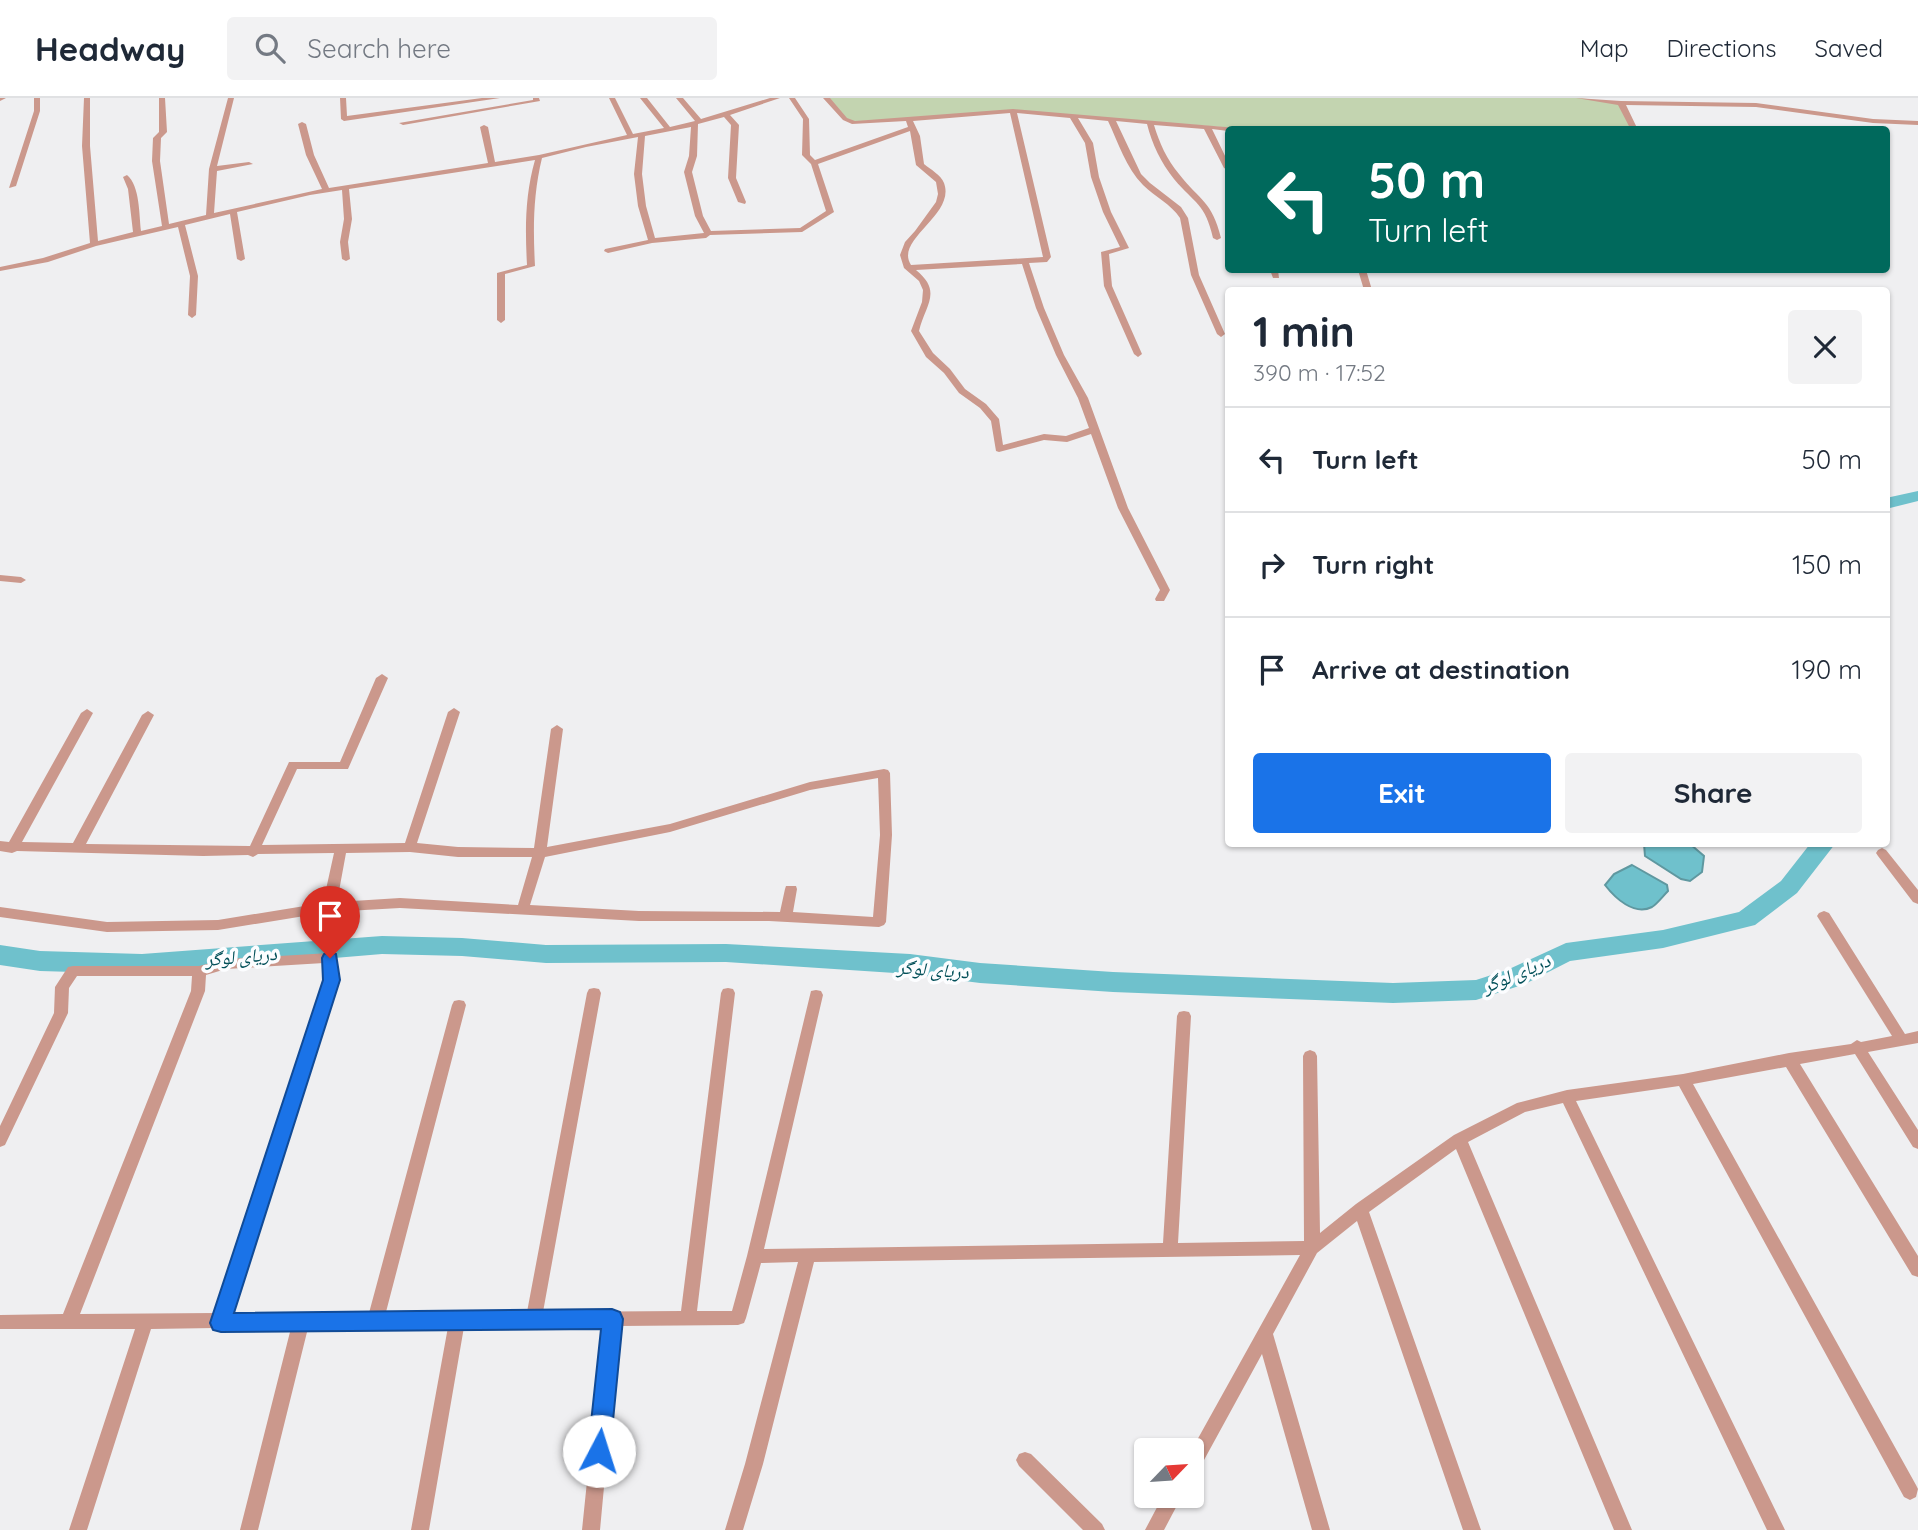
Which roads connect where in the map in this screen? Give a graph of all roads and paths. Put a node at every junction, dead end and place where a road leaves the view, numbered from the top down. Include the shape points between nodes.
1 (37, 98) edge
2 (87, 98) edge
3 (162, 98) edge
4 (231, 98) edge
5 (343, 98) edge
6 (411, 98) edge
7 (497, 98) edge
8 (536, 98) edge
9 (611, 98) edge
10 (643, 98) edge
11 (678, 98) edge
12 (777, 98) edge
13 (792, 98) edge
14 (826, 98) edge
15 (1579, 98) edge
16 (1621, 103) junction
17 (415, 110) junction
18 (1013, 111) junction
19 (725, 114) junction
20 (1072, 115) junction
21 (908, 118) junction
22 (1111, 119) junction
23 (1150, 122) junction
24 (403, 123) dead end
25 (697, 123) junction
26 (302, 124) dead end
27 (1918, 124) edge
28 (1633, 126) edge
29 (484, 127) dead end
30 (1207, 127) junction
31 (912, 128) junction
32 (1225, 128) edge
33 (669, 130) junction
34 (642, 135) junction
35 (631, 137) junction
36 (539, 157) junction
37 (1225, 162) edge
38 (814, 163) junction
39 (249, 164) dead end
40 (492, 164) junction
41 (213, 169) junction
42 (127, 177) dead end
43 (12, 187) dead end
44 (345, 187) junction
45 (326, 190) junction
46 (742, 202) dead end
47 (233, 210) junction
48 (211, 216) junction
49 (181, 223) junction
50 (166, 227) junction
51 (708, 233) junction
52 (137, 234) junction
53 (1217, 238) dead end
54 (652, 241) junction
55 (94, 244) junction
56 (608, 251) dead end
57 (241, 258) dead end
58 (346, 258) dead end
59 (1026, 262) junction
60 (908, 268) junction
61 (1, 272) edge
62 (192, 315) dead end
63 (501, 320) dead end
64 (1221, 334) dead end
65 (1138, 354) dead end
66 (1093, 430) junction
67 (0, 578) edge
68 (21, 580) dead end
69 (1160, 599) dead end
70 (382, 678) dead end
71 (454, 712) dead end
72 (87, 713) dead end
73 (148, 715) dead end
74 (557, 729) dead end
75 (6, 847) edge
76 (77, 848) junction
77 (410, 848) junction
78 (341, 849) junction
79 (253, 852) junction
80 (540, 853) junction
81 (1882, 853) dead end
82 (791, 888) dead end
83 (1918, 899) edge
84 (329, 907) junction
85 (522, 911) junction
86 (0, 912) edge
87 (1824, 916) dead end
88 (786, 917) junction
89 (199, 971) junction
90 (594, 993) dead end
91 (728, 993) dead end
92 (816, 996) dead end
93 (458, 1005) dead end
94 (1184, 1016) dead end
95 (1918, 1037) edge
96 (1901, 1039) junction
97 (1857, 1046) junction
98 (1310, 1056) dead end
99 (1789, 1059) junction
100 (1683, 1080) junction
101 (1567, 1096) junction
102 (1459, 1139) junction
103 (0, 1141) edge
104 (1918, 1143) edge
105 (1361, 1209) junction
106 (1312, 1248) junction
107 (1170, 1251) junction
108 (808, 1255) junction
109 (755, 1256) junction
110 (1918, 1270) edge
111 (688, 1318) junction
112 (612, 1319) junction
113 (533, 1320) junction
114 (457, 1321) junction
115 (0, 1322) edge
116 (301, 1322) junction
117 (375, 1322) junction
118 (68, 1323) junction
119 (145, 1323) junction
120 (221, 1323) junction
121 (1265, 1334) junction
122 (1204, 1443) edge
123 (1025, 1460) dead end
124 (1910, 1492) dead end
125 (1166, 1508) edge
126 (78, 1530) edge
127 (250, 1530) edge
128 (420, 1530) edge
129 (592, 1530) edge
130 (734, 1530) edge
131 (1096, 1530) edge
132 (1153, 1530) edge
133 (1321, 1530) edge
134 (1472, 1530) edge
135 (1623, 1530) edge
136 (1776, 1530) edge

1 - 43 street via 37,111
2 - 55 street
3 - 50 street via 163,132 157,138 156,161
4 - 41 street
5 - 17 street via 344,119
6 - 17 street
7 - 17 street
8 - 24 street
9 - 35 street
10 - 33 street
11 - 25 street
12 - 19 street
13 - 38 street via 806,119 806,155
14 - 21 street via 849,122
15 - 16 street
16 - 27 street via 1756,105
16 - 28 street
18 - 20 street
18 - 21 street
18 - 59 street via 1047,252 1044,261
19 - 25 street
19 - 46 street via 735,125 732,181
20 - 22 street
20 - 65 street via 1089,143 1107,212 1125,248 1105,252 1108,286
21 - 31 street
22 - 23 street
22 - 64 street via 1138,175 1185,218 1195,275
23 - 30 street
23 - 53 street via 1154,141 1175,174 1206,205
25 - 33 street
25 - 51 street via 688,172
26 - 45 street
29 - 40 street
30 - 32 street
30 - 37 street
31 - 38 street
31 - 60 street via 920,165 940,181 943,195 909,239 903,260
33 - 34 street
34 - 35 street
34 - 54 street via 638,174
35 - 36 street
36 - 40 street
36 - 63 street via 529,222 531,267 501,273
38 - 51 street via 828,214 802,230
39 - 41 street
40 - 44 street
41 - 48 street
42 - 52 street
44 - 45 street
44 - 58 street
45 - 47 street
47 - 48 street
47 - 57 street
48 - 49 street
49 - 50 street
49 - 62 street via 194,276
50 - 52 street
51 - 54 street
52 - 55 street
54 - 56 street
55 - 61 street
59 - 60 street
59 - 66 street via 1040,308 1083,398
60 - 66 street via 925,285 927,297 916,324 917,337 962,391 984,405 996,421 999,449 1044,438 1067,439
66 - 69 street via 1124,508 1165,590
67 - 68 street
70 - 79 street via 344,766 293,765
71 - 77 street
72 - 75 street
73 - 76 street
74 - 80 street
75 - 76 street
76 - 79 street
77 - 78 street
77 - 80 street
78 - 79 street
78 - 84 street
80 - 85 street
80 - 88 street via 670,828 810,786 884,773 886,835 879,922
81 - 83 street
82 - 88 street
84 - 85 street via 400,903
84 - 86 street via 218,925 176,926 107,927
85 - 88 street
87 - 96 street
89 - 103 street via 73,971 62,987 61,1013
89 - 118 street via 198,991
89 - 120 street via 226,964 330,958 331,963 332,980
90 - 113 street
91 - 111 street
92 - 109 street
93 - 117 street
94 - 107 street
95 - 96 street
96 - 97 street
97 - 99 street
97 - 104 street
98 - 106 street
99 - 100 street
99 - 110 street
100 - 101 street
100 - 124 street
101 - 102 street via 1522,1107
101 - 136 street
102 - 105 street
102 - 135 street
105 - 106 street
105 - 134 street
106 - 107 street
106 - 121 street
107 - 108 street
108 - 109 street
108 - 130 street
109 - 111 street via 738,1318
111 - 112 street
112 - 113 street
112 - 129 street
113 - 114 street
114 - 117 street
114 - 128 street
115 - 118 street
116 - 117 street
116 - 120 street
116 - 127 street
118 - 119 street
119 - 120 street
119 - 126 street
121 - 122 street
121 - 133 street
123 - 131 street
125 - 132 street

